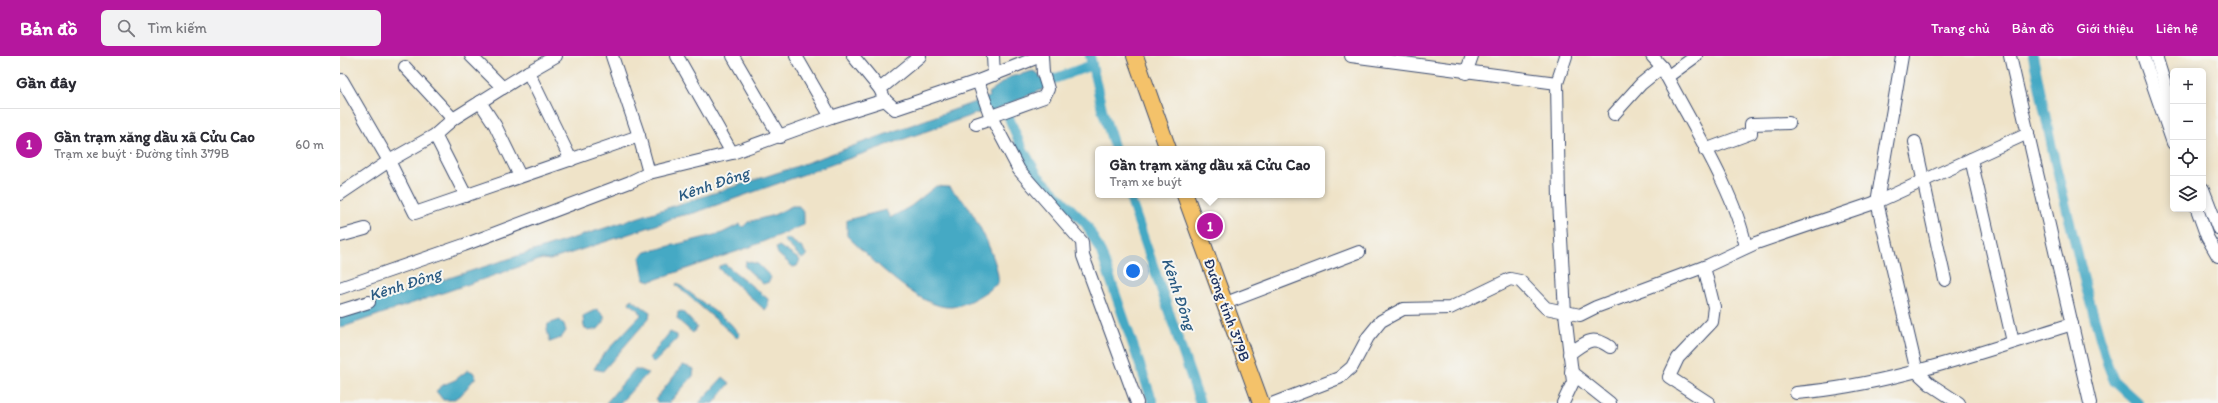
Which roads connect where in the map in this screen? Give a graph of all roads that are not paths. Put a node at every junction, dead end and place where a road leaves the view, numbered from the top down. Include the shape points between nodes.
1 (556, 56) edge
2 (612, 56) edge
3 (677, 56) edge
4 (733, 56) edge
5 (796, 56) edge
6 (854, 56) edge
7 (920, 56) edge
8 (993, 56) edge
9 (1042, 56) edge
10 (1135, 56) edge
11 (1356, 56) edge
12 (1472, 56) edge
13 (1566, 56) edge
14 (1652, 56) edge
15 (1696, 56) edge
16 (1902, 56) edge
17 (2010, 56) edge
18 (2143, 56) edge
19 (2156, 56) edge
20 (477, 58) edge
21 (405, 67) dead end
22 (528, 72) junction
23 (1466, 72) junction
24 (1664, 72) junction
25 (994, 75) junction
26 (340, 81) edge
27 (978, 81) junction
28 (1557, 83) junction
29 (503, 88) junction
30 (880, 89) junction
31 (885, 100) junction
32 (480, 102) junction
33 (2168, 108) edge
34 (1614, 114) dead end
35 (831, 117) junction
36 (990, 117) junction
37 (453, 119) junction
38 (1789, 123) dead end
39 (976, 124) dead end
40 (2028, 133) junction
41 (435, 135) junction
42 (639, 136) junction
43 (780, 137) junction
44 (2173, 140) edge
45 (1915, 142) dead end
46 (1167, 146) edge
47 (1705, 150) junction
48 (732, 153) junction
49 (1970, 159) junction
50 (571, 160) junction
51 (389, 161) junction
52 (649, 173) junction
53 (520, 176) junction
54 (1923, 181) junction
55 (340, 193) edge
56 (466, 196) junction
57 (2206, 197) edge
58 (1186, 198) edge
59 (1877, 202) junction
60 (2198, 212) edge
61 (2218, 228) edge
62 (366, 229) dead end
63 (340, 236) edge
64 (1746, 248) junction
65 (1359, 252) dead end
66 (2218, 256) edge
67 (1704, 267) junction
68 (1945, 280) dead end
69 (340, 288) edge
70 (369, 302) dead end
71 (1224, 304) junction
72 (340, 311) edge
73 (1565, 312) junction
74 (2072, 324) junction
75 (2013, 342) junction
76 (1610, 347) dead end
77 (1569, 354) junction
78 (1572, 372) junction
79 (1917, 372) junction
80 (1796, 393) dead end
81 (1137, 403) edge
82 (1261, 403) edge
83 (1276, 403) edge
84 (1563, 403) edge
85 (1610, 403) edge
86 (1709, 403) edge
87 (1959, 403) edge
88 (2090, 403) edge

1 - 22 street
2 - 42 street
3 - 48 street
4 - 43 street
5 - 35 street
6 - 30 street
7 - 30 street
8 - 25 street
9 - 25 street
9 - 36 street via 1043,73 1048,89 1044,97
10 - 46 main road
11 - 23 street
12 - 23 street
13 - 28 street
14 - 24 street
15 - 24 street
16 - 59 street
17 - 40 street
18 - 33 street
19 - 33 street
20 - 29 street
21 - 37 street
22 - 29 street
22 - 50 street
23 - 28 street
24 - 34 street via 1641,84
24 - 47 street
25 - 27 street
26 - 51 street via 342,80
27 - 31 street via 895,109
27 - 36 street
28 - 73 street via 1559,201
29 - 32 street
30 - 31 street
31 - 35 street
32 - 37 street
32 - 53 street via 495,125
33 - 44 street
35 - 43 street
36 - 39 street
36 - 81 street via 1019,170 1082,242 1083,256
37 - 41 street
38 - 47 street via 1751,124 1751,133
40 - 49 street
40 - 74 street
41 - 51 street
41 - 56 street
42 - 50 street
42 - 52 street
43 - 48 street
45 - 54 street
47 - 64 street via 1742,229
48 - 52 street
49 - 54 street
49 - 75 street
50 - 53 street
51 - 55 street
51 - 56 street via 415,213
52 - 69 street via 464,245
53 - 56 street
54 - 59 street
54 - 68 street
57 - 61 street
58 - 71 main road, Đường tỉnh 379B
59 - 64 street
59 - 79 street
60 - 66 street
62 - 63 street
64 - 67 street
65 - 71 street
67 - 73 street via 1580,315
67 - 86 street via 1714,307 1712,322 1678,358 1669,377
70 - 72 street
71 - 82 main road, Đường tỉnh 379B
73 - 77 street
73 - 83 street via 1546,308 1520,281 1510,279 1450,308 1403,309 1381,321 1368,337 1352,367 1339,378
74 - 75 street
74 - 88 street
75 - 79 street
76 - 77 street via 1600,340 1595,340
77 - 78 street
78 - 84 street via 1573,382
78 - 85 street
79 - 80 street via 1833,390
79 - 87 street

